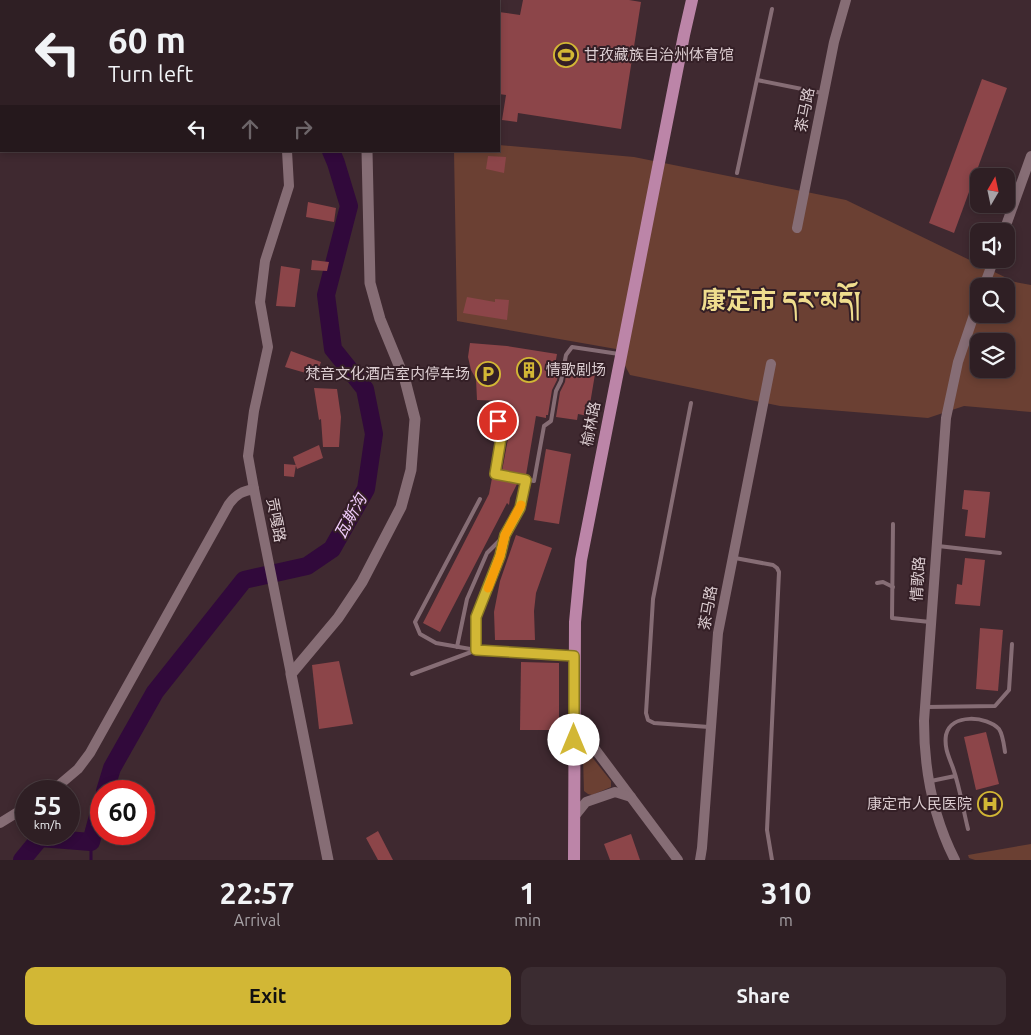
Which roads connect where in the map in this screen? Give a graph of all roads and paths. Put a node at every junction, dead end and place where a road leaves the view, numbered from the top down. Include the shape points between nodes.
1 (692, 0) edge
2 (846, 0) edge
3 (772, 9) dead end
4 (757, 80) junction
5 (824, 93) junction
6 (287, 152) edge
7 (367, 152) edge
8 (1031, 156) edge
9 (738, 172) dead end
10 (1007, 223) edge
11 (798, 228) dead end
12 (971, 323) edge
13 (621, 354) junction
14 (771, 364) dead end
15 (690, 403) dead end
16 (494, 404) dead end
17 (526, 480) junction
18 (254, 489) junction
19 (480, 499) dead end
20 (893, 524) dead end
21 (505, 535) junction
22 (936, 546) junction
23 (1000, 553) dead end
24 (732, 558) junction
25 (877, 583) dead end
26 (892, 587) junction
27 (930, 622) junction
28 (1012, 644) dead end
29 (457, 646) junction
30 (476, 650) junction
31 (574, 656) junction
32 (291, 674) junction
33 (412, 674) dead end
34 (924, 707) junction
35 (574, 721) junction
36 (711, 727) junction
37 (1005, 752) dead end
38 (955, 776) junction
39 (65, 780) edge
40 (928, 782) junction
41 (631, 797) junction
42 (15, 814) edge
43 (574, 817) junction
44 (0, 823) edge
45 (968, 829) dead end
46 (328, 860) edge
47 (574, 860) edge
48 (678, 860) edge
49 (700, 860) edge
50 (772, 860) edge
51 (955, 860) edge

1 - 13 main road, 榆林路
2 - 5 street, 茶马路
3 - 4 lane
4 - 5 lane
4 - 9 lane
5 - 11 street, 茶马路
6 - 18 street via 289,186 265,260 260,302 268,347 248,456
7 - 32 main road via 370,282 380,319 405,380 415,419 411,470 401,507 362,582 338,618
8 - 10 street
12 - 22 street, 情歌路 via 948,404
13 - 17 lane via 572,347 566,355 551,421 544,426 534,481
13 - 31 main road, 榆林路 via 581,560
14 - 24 street, 茶马路
15 - 36 lane via 653,599 646,713 648,720 654,723
16 - 17 lane via 501,438 495,474
17 - 21 lane via 520,508
18 - 32 street, 贡嘎路
18 - 39 street, 贡嘎路 via 239,494 229,504 90,753
19 - 29 lane via 414,622 420,634 436,643
20 - 26 lane
21 - 29 lane via 483,561 467,599
21 - 30 lane via 476,617
22 - 23 lane
22 - 27 street, 情歌路
24 - 36 street, 茶马路 via 718,640
24 - 50 lane via 773,565 779,572 768,830
25 - 26 lane via 883,582
26 - 27 lane via 892,618
27 - 34 street, 情歌路
28 - 34 lane via 1009,690 1000,703 995,706
29 - 30 lane
30 - 31 lane
30 - 33 lane
31 - 35 main road, 榆林路
32 - 46 main road, 贡嘎路
34 - 40 street, 情歌路
35 - 41 street
35 - 43 main road, 榆林路
36 - 49 street, 茶马路
37 - 38 lane via 998,728 984,721 959,720 950,726 945,742
38 - 40 lane
38 - 45 lane
40 - 51 street, 情歌路
41 - 43 street via 615,792 586,802
41 - 48 street
42 - 44 street
43 - 47 main road, 榆林路

